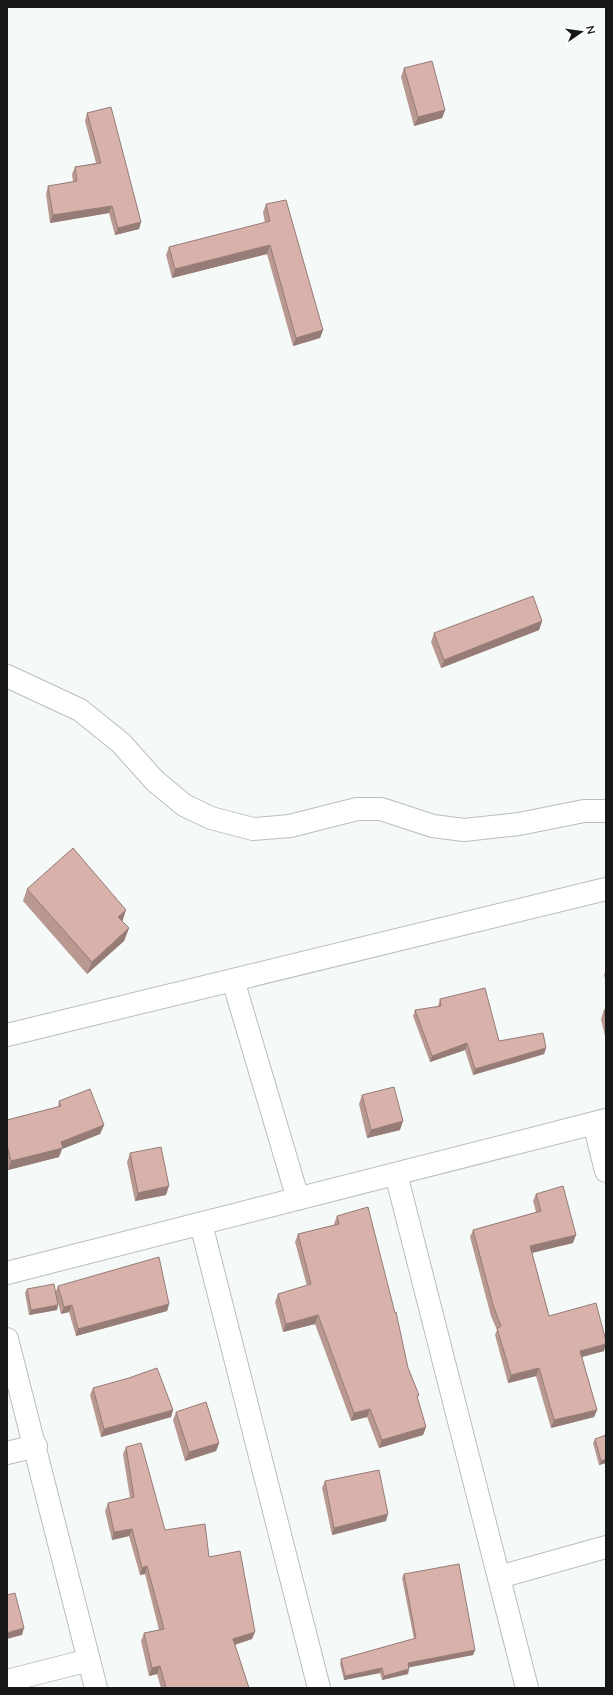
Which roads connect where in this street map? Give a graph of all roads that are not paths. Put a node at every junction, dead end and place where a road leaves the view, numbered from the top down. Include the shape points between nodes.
1 (7, 676) edge
2 (606, 811) edge
3 (606, 889) edge
4 (232, 980) junction
5 (7, 1035) edge
6 (600, 1122) edge
7 (606, 1171) edge
8 (396, 1174) junction
9 (298, 1199) junction
10 (201, 1224) junction
11 (7, 1274) edge
12 (7, 1339) edge
13 (36, 1446) junction
14 (7, 1453) edge
15 (606, 1547) edge
16 (499, 1577) junction
17 (89, 1660) junction
18 (7, 1681) edge
19 (96, 1688) edge
20 (319, 1688) edge
21 (527, 1688) edge

1 - 2 street via 80,710 121,743 155,781 184,805 211,818 253,829 290,826 357,809 381,809 434,826 464,830 519,824 584,811
3 - 4 street
4 - 5 street
4 - 9 street
6 - 7 street
6 - 8 street
8 - 9 street
8 - 16 street
9 - 10 street
10 - 11 street
10 - 20 street
12 - 13 street
13 - 14 street
13 - 17 street
15 - 16 street
16 - 21 street
17 - 18 street
17 - 19 street

